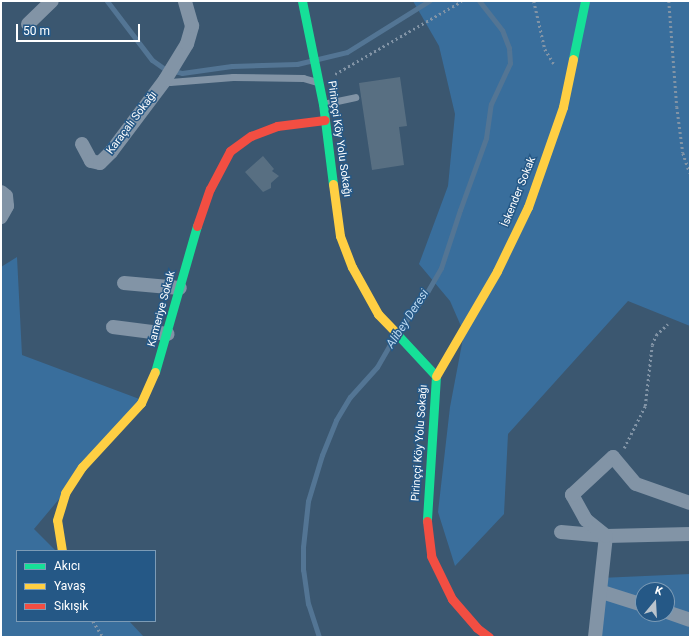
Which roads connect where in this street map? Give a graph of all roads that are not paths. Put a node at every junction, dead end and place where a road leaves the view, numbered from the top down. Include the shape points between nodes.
1 (52, 1) edge
2 (184, 1) edge
3 (302, 1) edge
4 (585, 1) edge
5 (28, 24) dead end
6 (164, 80) junction
7 (319, 83) junction
8 (355, 97) dead end
9 (323, 104) junction
10 (325, 120) junction
11 (82, 144) dead end
12 (1, 192) edge
13 (1, 217) edge
14 (124, 283) dead end
15 (180, 288) junction
16 (113, 327) dead end
17 (168, 334) junction
18 (436, 376) junction
19 (690, 503) edge
20 (561, 532) dead end
21 (690, 534) edge
22 (606, 536) junction
23 (62, 550) edge
24 (602, 592) junction
25 (635, 602) edge
26 (675, 615) edge
27 (690, 620) edge
28 (490, 637) edge
29 (595, 637) edge

1 - 5 street
2 - 6 street via 192,26 187,44
3 - 7 street, Pirinççi Köy Yolu Sokağı
4 - 18 street, İskender Sokak via 563,107 528,207 498,271
6 - 7 lane via 170,82 233,76 303,78
6 - 11 street, Karaçalı Sokağı via 100,163 91,160
7 - 9 street, Pirinççi Köy Yolu Sokağı
8 - 9 lane
9 - 10 street, Pirinççi Köy Yolu Sokağı
10 - 15 street, Kameriye Sokak via 277,126 251,136 230,151 210,189 197,225
10 - 18 street, Pirinççi Köy Yolu Sokağı via 340,236 352,267 378,314
12 - 13 street via 6,196 7,206
14 - 15 street
15 - 17 street, Kameriye Sokak
16 - 17 street
17 - 23 street, Kameriye Sokak via 153,380 141,403 82,467 65,493 57,520
18 - 28 street, Pirinççi Köy Yolu Sokağı via 427,517 431,556 452,599 477,628
19 - 22 street via 636,484 613,457 572,496 586,520
20 - 22 street
21 - 22 street
22 - 24 street
24 - 25 street
24 - 29 street
26 - 27 street

